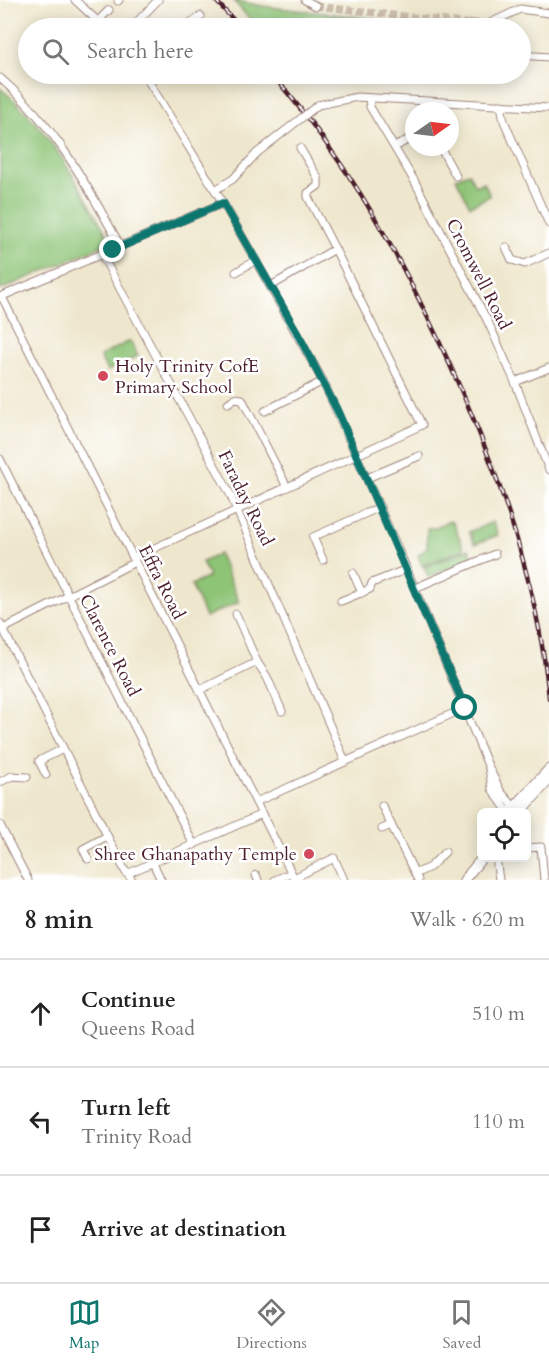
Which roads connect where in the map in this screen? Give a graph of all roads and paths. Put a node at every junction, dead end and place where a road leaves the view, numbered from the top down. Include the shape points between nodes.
1 (75, 0) edge
2 (158, 0) edge
3 (305, 0) edge
4 (316, 6) dead end
5 (109, 10) dead end
6 (549, 14) edge
7 (95, 18) edge
8 (101, 18) edge
9 (141, 18) edge
10 (501, 18) edge
11 (531, 56) edge
12 (549, 57) edge
13 (0, 78) edge
14 (150, 84) edge
15 (369, 98) junction
16 (423, 101) joint
17 (501, 105) junction
18 (549, 108) edge
19 (405, 141) edge
20 (395, 147) junction
21 (300, 148) dead end
22 (445, 156) edge
23 (456, 176) dead end
24 (215, 190) junction
25 (223, 203) junction
26 (549, 224) edge
27 (121, 247) junction
28 (506, 247) dead end
29 (335, 249) junction
30 (549, 253) edge
31 (102, 255) junction
32 (256, 260) junction
33 (236, 272) dead end
34 (271, 286) junction
35 (1, 297) edge
36 (549, 368) edge
37 (323, 381) junction
38 (515, 382) junction
39 (228, 403) dead end
40 (265, 411) dead end
41 (357, 454) junction
42 (419, 456) dead end
43 (0, 459) edge
44 (549, 470) edge
45 (367, 478) junction
46 (287, 487) junction
47 (380, 507) junction
48 (237, 510) junction
49 (495, 554) dead end
50 (134, 560) junction
51 (323, 560) dead end
52 (406, 569) junction
53 (353, 573) dead end
54 (415, 588) junction
55 (362, 593) junction
56 (69, 596) junction
57 (341, 602) dead end
58 (236, 614) dead end
59 (1, 626) edge
60 (257, 662) junction
61 (200, 690) junction
62 (465, 708) junction
63 (282, 711) dead end
64 (63, 749) junction
65 (345, 761) junction
66 (549, 769) edge
67 (46, 775) dead end
68 (27, 777) dead end
69 (549, 780) edge
70 (0, 782) edge
71 (528, 797) junction
72 (256, 802) junction
73 (382, 806) dead end
74 (513, 808) edge
75 (518, 808) edge
76 (262, 814) junction
77 (0, 825) edge
78 (392, 825) junction
79 (382, 830) dead end
80 (107, 836) junction
81 (194, 845) junction
82 (531, 848) edge
83 (445, 852) dead end
84 (88, 859) dead end
85 (479, 862) edge
86 (497, 862) edge
87 (153, 863) junction
88 (131, 877) edge
89 (293, 877) edge
90 (416, 877) edge
91 (28, 880) edge
92 (161, 880) edge
93 (275, 880) edge
94 (344, 880) edge
95 (464, 880) edge
96 (500, 880) edge
97 (544, 880) edge

1 - 7 street
2 - 9 street
3 - 4 street
5 - 8 street
6 - 10 street via 520,9
11 - 12 street
13 - 27 street via 58,140
14 - 24 street
15 - 16 street
15 - 20 street, Cromwell Road
15 - 24 street, bridge via 318,105
16 - 17 street
17 - 18 street
17 - 26 street via 504,121
19 - 20 street
20 - 38 street, Cromwell Road via 488,322
21 - 29 street via 318,178 318,186 308,197
22 - 23 street
24 - 25 street
25 - 27 street
25 - 32 street
27 - 31 street
28 - 30 street via 512,260 525,264
29 - 34 street
29 - 41 street via 423,422 420,427
31 - 35 street
31 - 48 street, Faraday Road
32 - 33 street
32 - 34 street
34 - 37 street
35 - 50 street, Effra Road
36 - 38 street
37 - 40 street
37 - 41 street
38 - 44 street, Cromwell Road
39 - 46 street via 242,399
41 - 45 street
41 - 46 street
42 - 45 street
43 - 56 street, Clarence Road
45 - 47 street
46 - 48 street
47 - 51 street via 313,537
47 - 52 street
48 - 50 street
48 - 65 street, Faraday Road
49 - 54 street
50 - 56 street
50 - 61 street, Effra Road
52 - 54 street
52 - 55 street via 372,583
53 - 55 street
54 - 62 street
55 - 57 street
56 - 59 street
56 - 81 street, Clarence Road
58 - 60 street
59 - 64 street
60 - 61 street
60 - 63 street
61 - 72 street, Effra Road
62 - 65 street
62 - 74 street via 489,768
64 - 67 street via 39,761
64 - 80 street
65 - 72 street
66 - 71 main road
68 - 70 street via 12,776
69 - 71 main road
71 - 75 main road
72 - 76 street, Effra Road
73 - 78 street
76 - 81 street
76 - 89 street, Effra Road
77 - 91 street
78 - 79 street
78 - 90 street
80 - 84 street via 82,849
80 - 88 street via 124,871
81 - 87 street
82 - 97 street via 541,847
83 - 90 street
85 - 95 main road
86 - 96 street
87 - 88 street
87 - 92 street
89 - 93 street
89 - 94 street via 334,858

